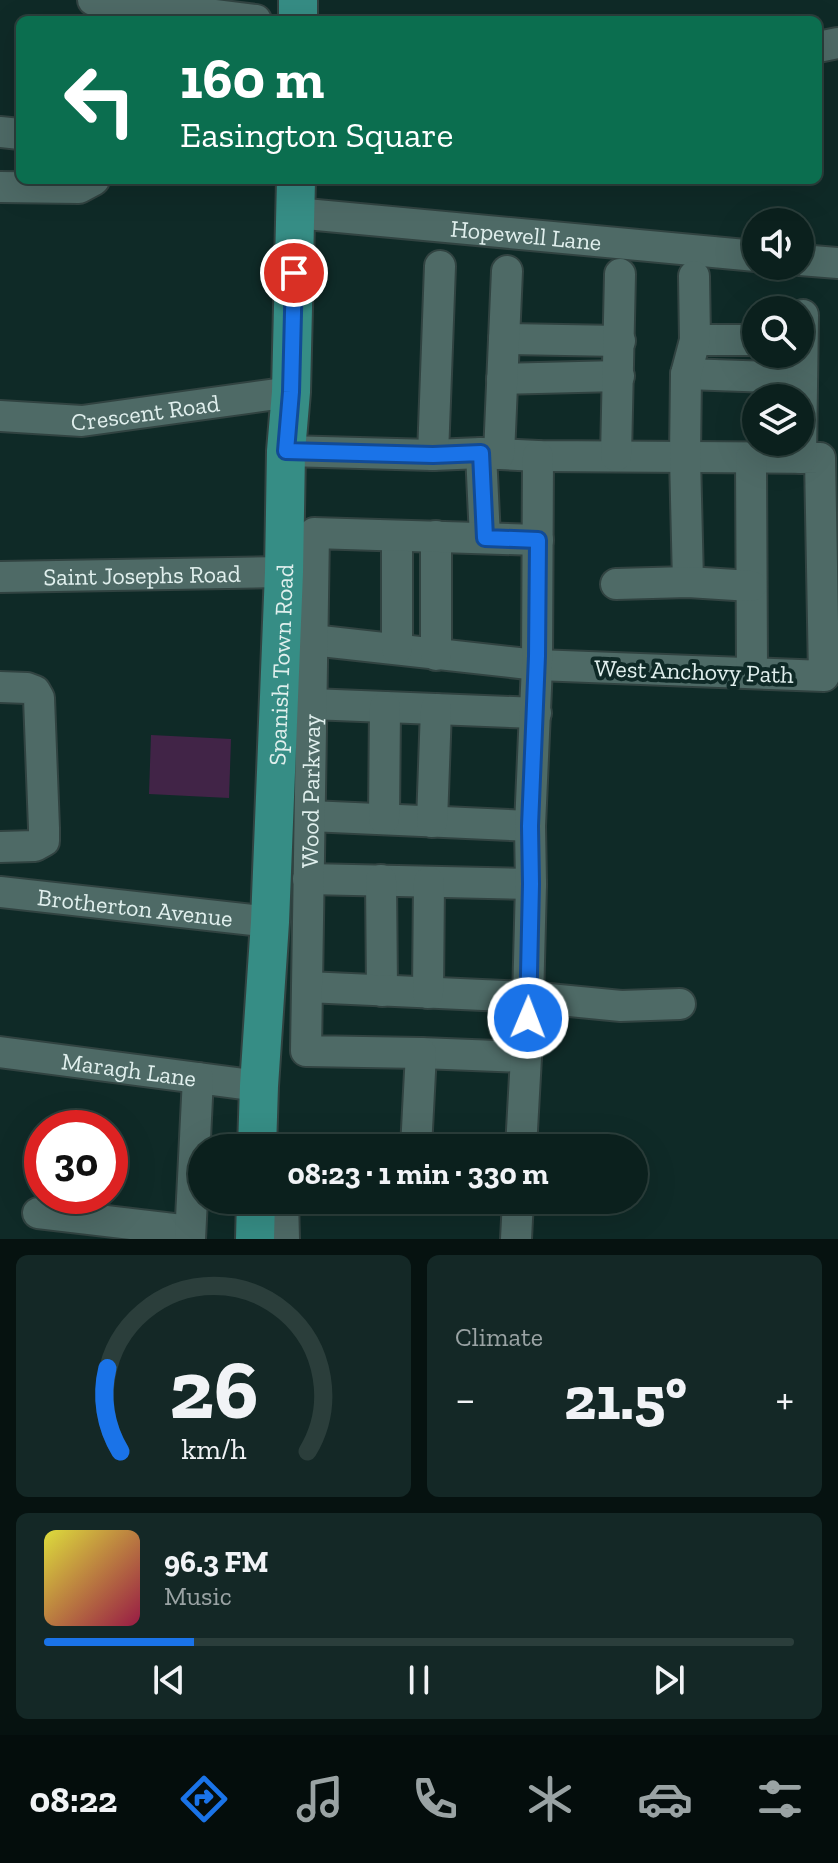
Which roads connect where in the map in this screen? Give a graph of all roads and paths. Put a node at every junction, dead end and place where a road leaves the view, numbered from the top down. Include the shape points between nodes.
1 (93, 0) edge
2 (223, 16) edge
3 (86, 184) edge
4 (0, 187) edge
5 (296, 197) edge
6 (742, 254) edge
7 (814, 261) edge
8 (838, 263) edge
9 (440, 266) dead end
10 (507, 271) dead end
11 (620, 274) dead end
12 (694, 276) dead end
13 (504, 339) junction
14 (695, 340) junction
15 (742, 340) edge
16 (620, 341) junction
17 (802, 368) edge
18 (686, 374) junction
19 (619, 376) junction
20 (802, 378) junction
21 (502, 379) junction
22 (291, 392) junction
23 (0, 416) edge
24 (286, 451) junction
25 (490, 454) junction
26 (433, 455) junction
27 (538, 456) junction
28 (616, 456) junction
29 (685, 457) junction
30 (751, 458) junction
31 (810, 458) junction
32 (436, 536) junction
33 (397, 537) junction
34 (485, 538) junction
35 (538, 540) junction
36 (284, 572) junction
37 (0, 577) edge
38 (688, 582) junction
39 (616, 584) dead end
40 (751, 586) junction
41 (312, 640) junction
42 (397, 649) junction
43 (436, 655) junction
44 (537, 665) junction
45 (752, 673) junction
46 (0, 687) edge
47 (311, 704) junction
48 (385, 707) junction
49 (436, 709) junction
50 (536, 713) junction
51 (310, 816) junction
52 (384, 819) junction
53 (432, 822) junction
54 (530, 826) junction
55 (0, 847) edge
56 (308, 879) junction
57 (381, 880) junction
58 (429, 882) junction
59 (531, 884) junction
60 (0, 892) edge
61 (270, 922) junction
62 (307, 987) junction
63 (382, 991) junction
64 (428, 993) junction
65 (528, 997) junction
66 (680, 1004) dead end
67 (0, 1052) edge
68 (421, 1053) junction
69 (526, 1057) junction
70 (198, 1078) junction
71 (259, 1086) junction
72 (257, 1134) edge
73 (417, 1134) edge
74 (522, 1134) edge
75 (45, 1214) edge
76 (256, 1214) edge
77 (283, 1214) edge
78 (517, 1214) edge
79 (190, 1235) edge
80 (255, 1239) edge
81 (284, 1239) edge
82 (516, 1239) edge

1 - 2 street
3 - 4 street
5 - 6 street, Hopewell Lane
5 - 22 main road, Spanish Town Road
7 - 8 street
9 - 26 street
10 - 13 street
11 - 16 street
12 - 14 street
13 - 16 street
13 - 21 street
14 - 15 street
14 - 18 street
16 - 19 street
17 - 20 street
18 - 20 street
18 - 29 street
19 - 21 street
19 - 28 street
20 - 31 street
21 - 25 street
22 - 23 street, Crescent Road via 82,421
22 - 24 main road, Spanish Town Road
24 - 26 street
24 - 36 main road, Spanish Town Road
25 - 26 street
25 - 27 street
25 - 34 street
27 - 28 street
27 - 35 street
28 - 29 street
29 - 30 street
29 - 38 street
30 - 31 street
30 - 40 street
31 - 45 street, West Anchovy Path via 824,676
32 - 33 street
32 - 34 street
32 - 43 street
33 - 41 street, Wood Parkway via 314,533
33 - 42 street
34 - 35 street
35 - 44 street
36 - 37 street, Saint Josephs Road
36 - 61 main road, Spanish Town Road
38 - 39 street
38 - 40 street
40 - 45 street
41 - 42 street, West Anchovy Path
41 - 47 street, Wood Parkway
42 - 43 street, West Anchovy Path
43 - 44 street, West Anchovy Path
44 - 45 street, West Anchovy Path
44 - 50 street
46 - 55 street via 27,688 39,698 44,828 44,841 35,846
47 - 48 street
47 - 51 street, Wood Parkway
48 - 49 street
48 - 52 street
49 - 50 street
49 - 53 street
50 - 54 street
51 - 52 street
51 - 56 street, Wood Parkway
52 - 53 street
53 - 54 street
54 - 59 street
56 - 57 street
56 - 62 street, Wood Parkway
57 - 58 street
57 - 63 street
58 - 59 street
58 - 64 street
59 - 65 street
60 - 61 street, Brotherton Avenue
61 - 71 main road, Spanish Town Road
62 - 63 street
62 - 68 street, Wood Parkway via 306,1051
63 - 64 street
64 - 65 street
65 - 66 street via 621,1006
65 - 69 street
67 - 70 street, Maragh Lane
68 - 69 street
68 - 73 street
69 - 74 street
70 - 71 street, Maragh Lane
70 - 79 street
71 - 72 main road, Spanish Town Road
75 - 79 street
76 - 80 main road
77 - 81 street
78 - 82 street

